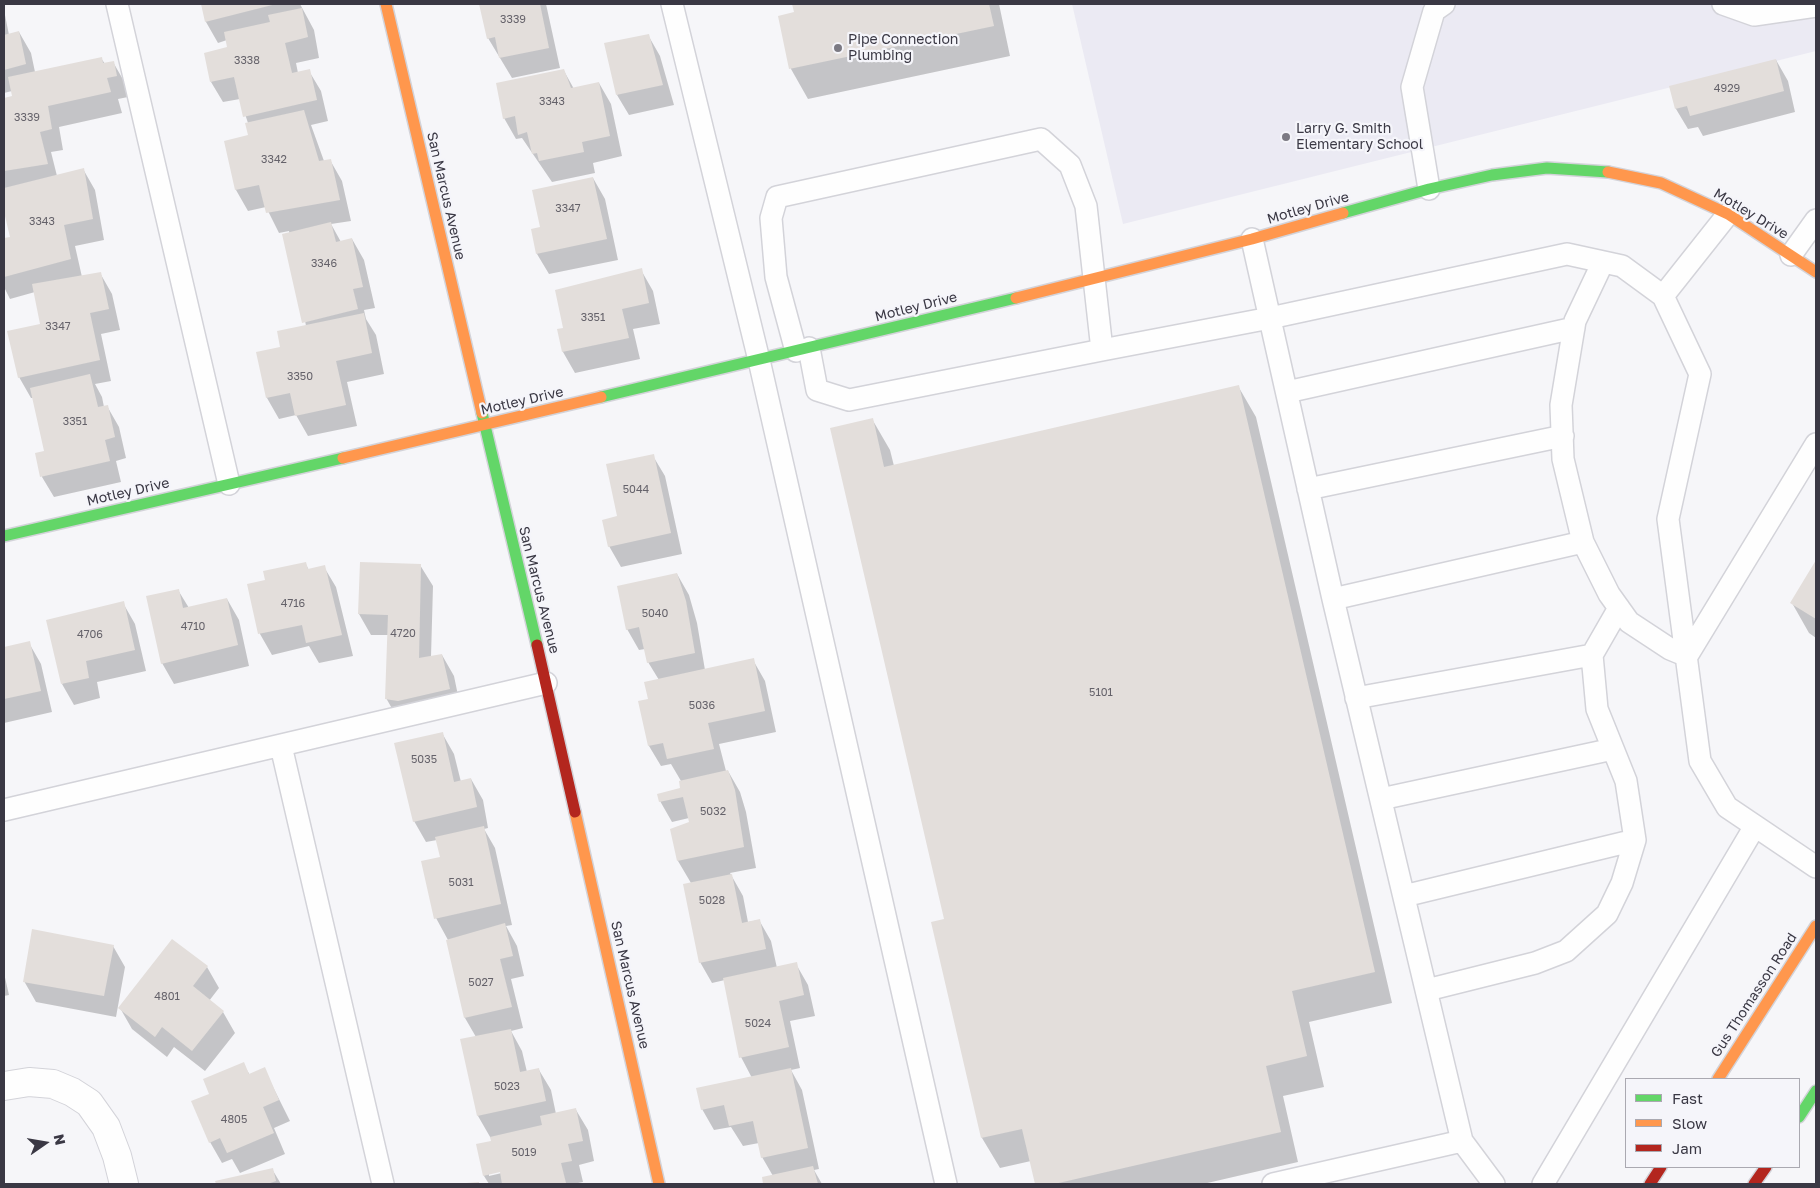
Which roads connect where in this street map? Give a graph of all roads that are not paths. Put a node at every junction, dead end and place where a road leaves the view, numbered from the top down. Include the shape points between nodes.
1 (117, 4) edge
2 (386, 4) edge
3 (672, 4) edge
4 (1444, 4) edge
5 (1723, 4) edge
6 (1816, 6) edge
7 (1429, 189) junction
8 (1728, 214) junction
9 (1816, 220) edge
10 (1252, 239) junction
11 (1791, 256) junction
12 (1602, 262) junction
13 (1816, 272) edge
14 (1094, 279) junction
15 (1663, 296) junction
16 (1270, 318) junction
17 (1574, 328) junction
18 (802, 350) junction
19 (1102, 350) junction
20 (759, 360) junction
21 (1287, 392) junction
22 (484, 425) junction
23 (1563, 436) junction
24 (1816, 444) edge
25 (229, 484) junction
26 (1308, 489) junction
27 (4, 536) edge
28 (1583, 542) junction
29 (1333, 599) junction
30 (1619, 608) junction
31 (1592, 655) junction
32 (1687, 656) junction
33 (546, 683) junction
34 (1356, 698) junction
35 (282, 746) junction
36 (1613, 749) junction
37 (1381, 799) junction
38 (4, 810) edge
39 (1755, 826) junction
40 (1635, 840) junction
41 (1816, 867) edge
42 (1404, 896) junction
43 (1816, 926) edge
44 (1427, 990) junction
45 (1719, 1078) edge
46 (4, 1086) edge
47 (1816, 1091) edge
48 (1800, 1115) edge
49 (1462, 1141) junction
50 (1660, 1168) edge
51 (1765, 1168) edge
52 (124, 1184) edge
53 (383, 1184) edge
54 (659, 1184) edge
55 (946, 1184) edge
56 (1273, 1184) edge
57 (1494, 1184) edge
58 (1543, 1184) edge
59 (1650, 1184) edge
60 (1754, 1184) edge

1 - 25 lane
2 - 22 street, San Marcus Avenue
3 - 20 lane
4 - 7 lane via 1434,11 1412,87
5 - 6 lane via 1754,15
7 - 8 street, Motley Drive via 1492,175 1548,168 1605,170 1661,183
7 - 10 street, Motley Drive
8 - 11 street, Motley Drive
8 - 15 lane
9 - 11 lane
10 - 14 street, Motley Drive
10 - 16 lane
11 - 13 street, Motley Drive
12 - 15 lane via 1622,266
12 - 16 lane via 1567,254
12 - 17 lane
14 - 18 street, Motley Drive
14 - 18 lane via 1086,206 1070,165 1040,138 776,197 771,218 776,277
14 - 19 lane
15 - 32 lane via 1700,374 1668,519
16 - 19 lane
16 - 21 lane
17 - 21 lane
17 - 23 lane via 1561,405
18 - 19 lane via 817,390 849,400
18 - 20 street, Motley Drive
20 - 22 street, Motley Drive
20 - 55 lane
21 - 26 lane
22 - 25 street, Motley Drive
22 - 33 street, San Marcus Avenue
23 - 26 lane
23 - 28 lane via 1563,459
24 - 32 lane
25 - 27 street, Motley Drive
26 - 29 lane
28 - 29 lane
28 - 30 lane via 1608,594
29 - 34 lane
30 - 31 lane
30 - 32 lane via 1629,622 1670,649
31 - 34 lane
31 - 36 lane via 1596,709
32 - 39 lane via 1700,761 1727,807
33 - 35 lane
33 - 54 street, San Marcus Avenue
34 - 37 lane
35 - 38 lane
35 - 53 lane
36 - 37 lane
36 - 40 lane via 1626,781
37 - 42 lane
39 - 41 lane
39 - 58 lane
40 - 42 lane
40 - 44 lane via 1622,883 1607,914 1566,952
42 - 44 lane
43 - 45 street, Gus Thomasson Road
44 - 49 lane
46 - 52 street via 29,1082 53,1084 89,1103 106,1127
47 - 48 street
49 - 56 lane
49 - 57 lane
50 - 59 street
51 - 60 street

